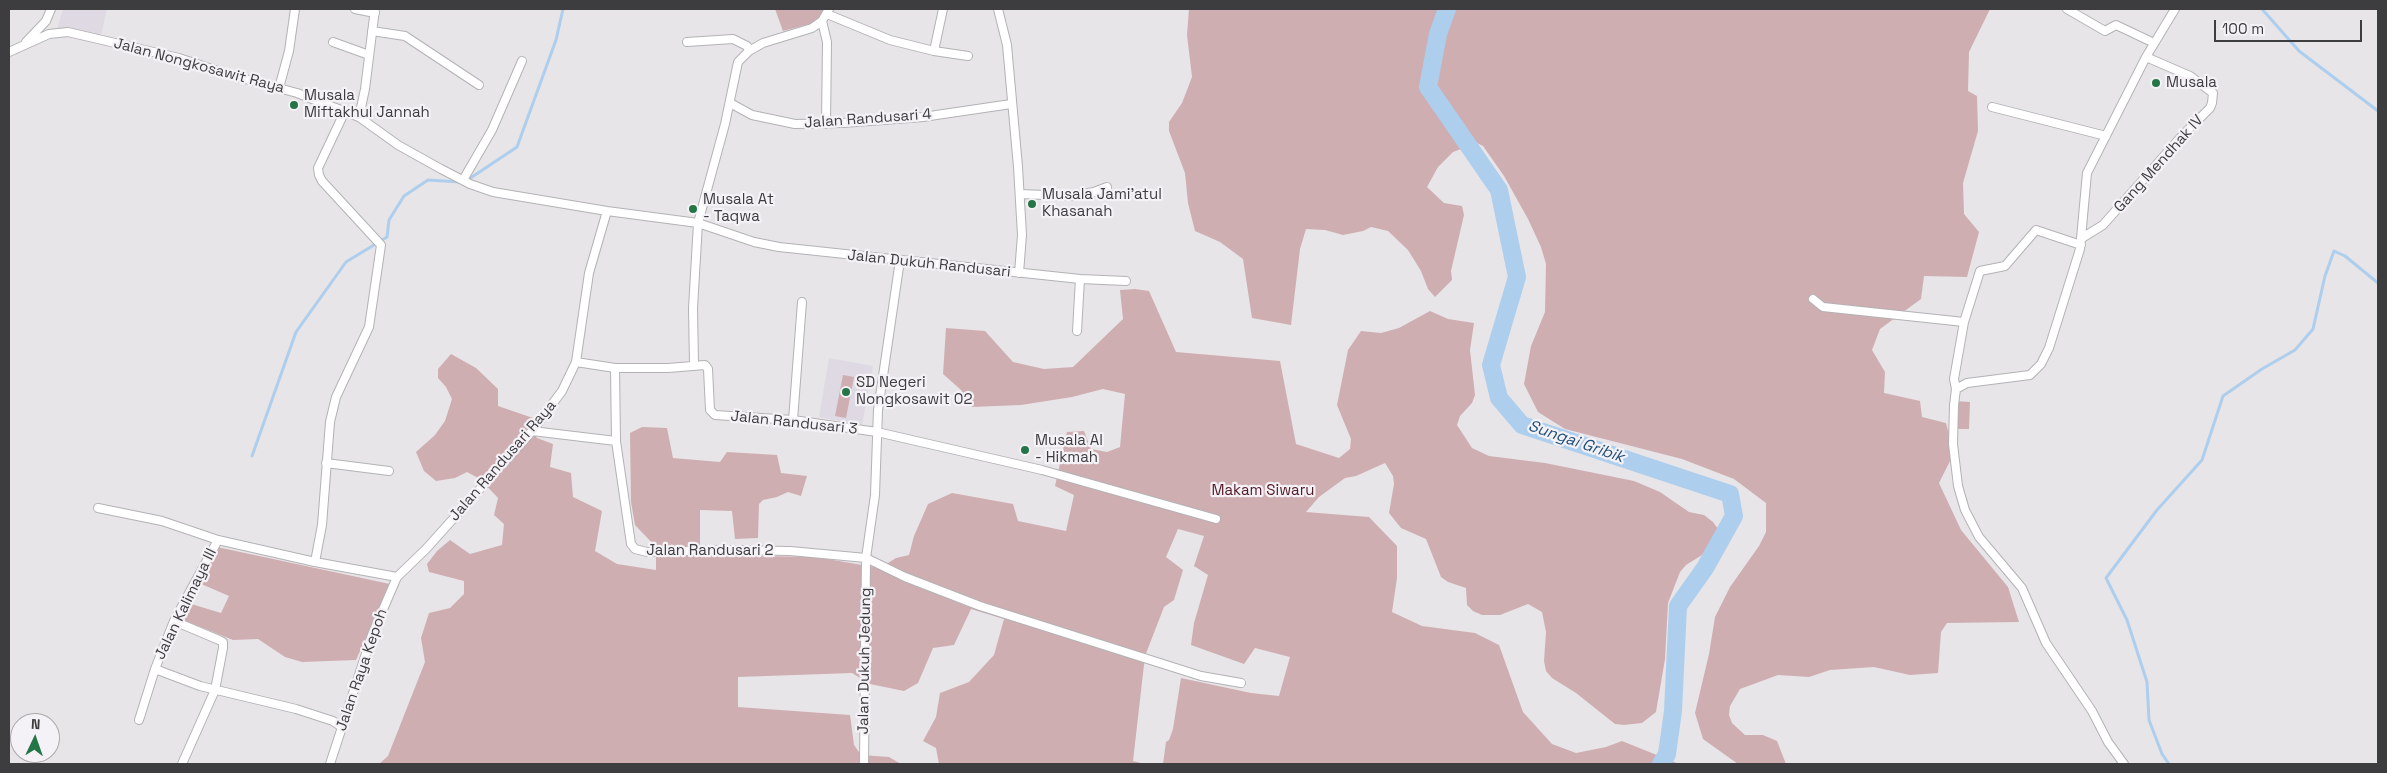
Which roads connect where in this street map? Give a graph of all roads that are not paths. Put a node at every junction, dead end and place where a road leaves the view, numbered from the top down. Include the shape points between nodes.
1 (51, 9) edge
2 (295, 9) edge
3 (355, 9) edge
4 (943, 9) edge
5 (993, 9) edge
6 (998, 9) edge
7 (2067, 9) edge
8 (2175, 9) edge
9 (375, 11) edge
10 (828, 12) edge
11 (822, 21) junction
12 (372, 31) junction
13 (333, 42) dead end
14 (687, 42) dead end
15 (2154, 43) junction
16 (25, 44) junction
17 (749, 51) junction
18 (9, 52) edge
19 (934, 52) junction
20 (369, 55) junction
21 (968, 56) dead end
22 (2146, 56) junction
23 (522, 61) dead end
24 (479, 85) dead end
25 (279, 88) junction
26 (730, 103) junction
27 (1011, 104) junction
28 (1992, 107) dead end
29 (345, 111) junction
30 (359, 117) junction
31 (826, 124) junction
32 (2106, 136) junction
33 (464, 181) junction
34 (1107, 186) dead end
35 (1020, 194) junction
36 (607, 211) junction
37 (698, 223) junction
38 (2081, 241) junction
39 (900, 260) junction
40 (1019, 273) junction
41 (1080, 279) junction
42 (1126, 281) dead end
43 (1813, 298) dead end
44 (802, 302) dead end
45 (1964, 322) junction
46 (1077, 331) dead end
47 (576, 362) junction
48 (694, 364) junction
49 (614, 368) junction
50 (1956, 390) junction
51 (792, 420) junction
52 (532, 431) junction
53 (877, 432) junction
54 (616, 441) junction
55 (326, 463) junction
56 (389, 471) dead end
57 (98, 508) dead end
58 (1216, 519) dead end
59 (218, 540) junction
60 (866, 558) junction
61 (315, 562) junction
62 (397, 577) junction
63 (174, 622) junction
64 (155, 669) junction
65 (1241, 683) dead end
66 (215, 690) junction
67 (139, 720) dead end
68 (343, 728) junction
69 (182, 764) edge
70 (330, 764) edge
71 (864, 764) edge
72 (2124, 764) edge

1 - 16 street via 46,21
2 - 25 street
3 - 9 street
4 - 19 street
5 - 6 street
6 - 27 street, Jalan Dukuh Randusari via 1007,46
7 - 15 street via 2105,31 2116,25
8 - 15 street
9 - 12 street
10 - 11 street
10 - 19 street via 890,40
11 - 17 street via 812,28 763,43
11 - 31 street via 827,42
12 - 20 street
12 - 24 street via 405,36
13 - 20 street
14 - 17 street via 733,40 747,46
15 - 22 street
16 - 18 street, Jalan Nongkosawit Raya
16 - 25 street, Jalan Nongkosawit Raya via 49,34 68,32 179,58
17 - 26 street via 738,62
19 - 21 street
20 - 30 street
22 - 32 street
22 - 38 street, Gang Mendhak IV via 2190,76 2213,93 2212,103 2103,225
23 - 33 street via 492,130
25 - 29 street, Jalan Nongkosawit Raya
26 - 31 street, Jalan Randusari 4 via 752,115 770,119 795,124
26 - 37 street
27 - 31 street, Jalan Randusari 4 via 922,117
27 - 35 street, Jalan Dukuh Randusari
28 - 32 street
29 - 30 street, Jalan Nongkosawit Raya
29 - 55 street via 318,168 319,175 379,241 369,327 336,397
30 - 33 street, Jalan Nongkosawit Raya via 398,145
32 - 38 street via 2087,173
33 - 36 street, Jalan Nongkosawit Raya via 493,192
34 - 35 street via 1071,196
35 - 40 street, Jalan Dukuh Randusari via 1022,235
36 - 37 street, Jalan Dukuh Randusari
36 - 47 street, Jalan Randusari Raya via 589,273
37 - 39 street, Jalan Dukuh Randusari via 769,246
37 - 48 street via 693,308
38 - 45 street via 2036,230 2005,266 1980,271
38 - 50 street via 2050,348 2038,369 2030,375 1976,381
39 - 40 street, Jalan Dukuh Randusari
39 - 53 street, Jalan Dukuh Jedung
40 - 41 street
41 - 42 street
41 - 46 street
43 - 45 street via 1823,307
44 - 51 street
45 - 50 street via 1954,379
47 - 49 street
47 - 52 street, Jalan Randusari Raya via 562,391
48 - 49 street via 668,368
48 - 51 street, Jalan Randusari 3 via 705,365 708,369 710,410 713,414
49 - 54 street, Jalan Randusari 2
50 - 72 street via 1953,444 1958,486 1965,510 1979,537 2022,588 2046,643
51 - 53 street, Jalan Randusari 3
52 - 54 street
52 - 62 street, Jalan Randusari Raya
53 - 58 street, Jalan Randusari 3 via 1042,470
53 - 60 street, Jalan Dukuh Jedung via 875,495
54 - 60 street, Jalan Randusari 2 via 631,544 635,549 647,552 780,551
55 - 56 street
55 - 61 street via 322,525
57 - 59 street via 162,521
59 - 61 street
59 - 63 street, Jalan Kalimaya III
60 - 65 street via 905,578 980,606 1201,676
60 - 71 street, Jalan Dukuh Jedung
61 - 62 street
62 - 68 street, Jalan Raya Kepoh via 372,635
63 - 64 street, Jalan Kalimaya III
63 - 66 street via 223,642
64 - 66 street
64 - 67 street, Jalan Kalimaya III
66 - 68 street via 296,709
66 - 69 street
68 - 70 street, Jalan Raya Kepoh

